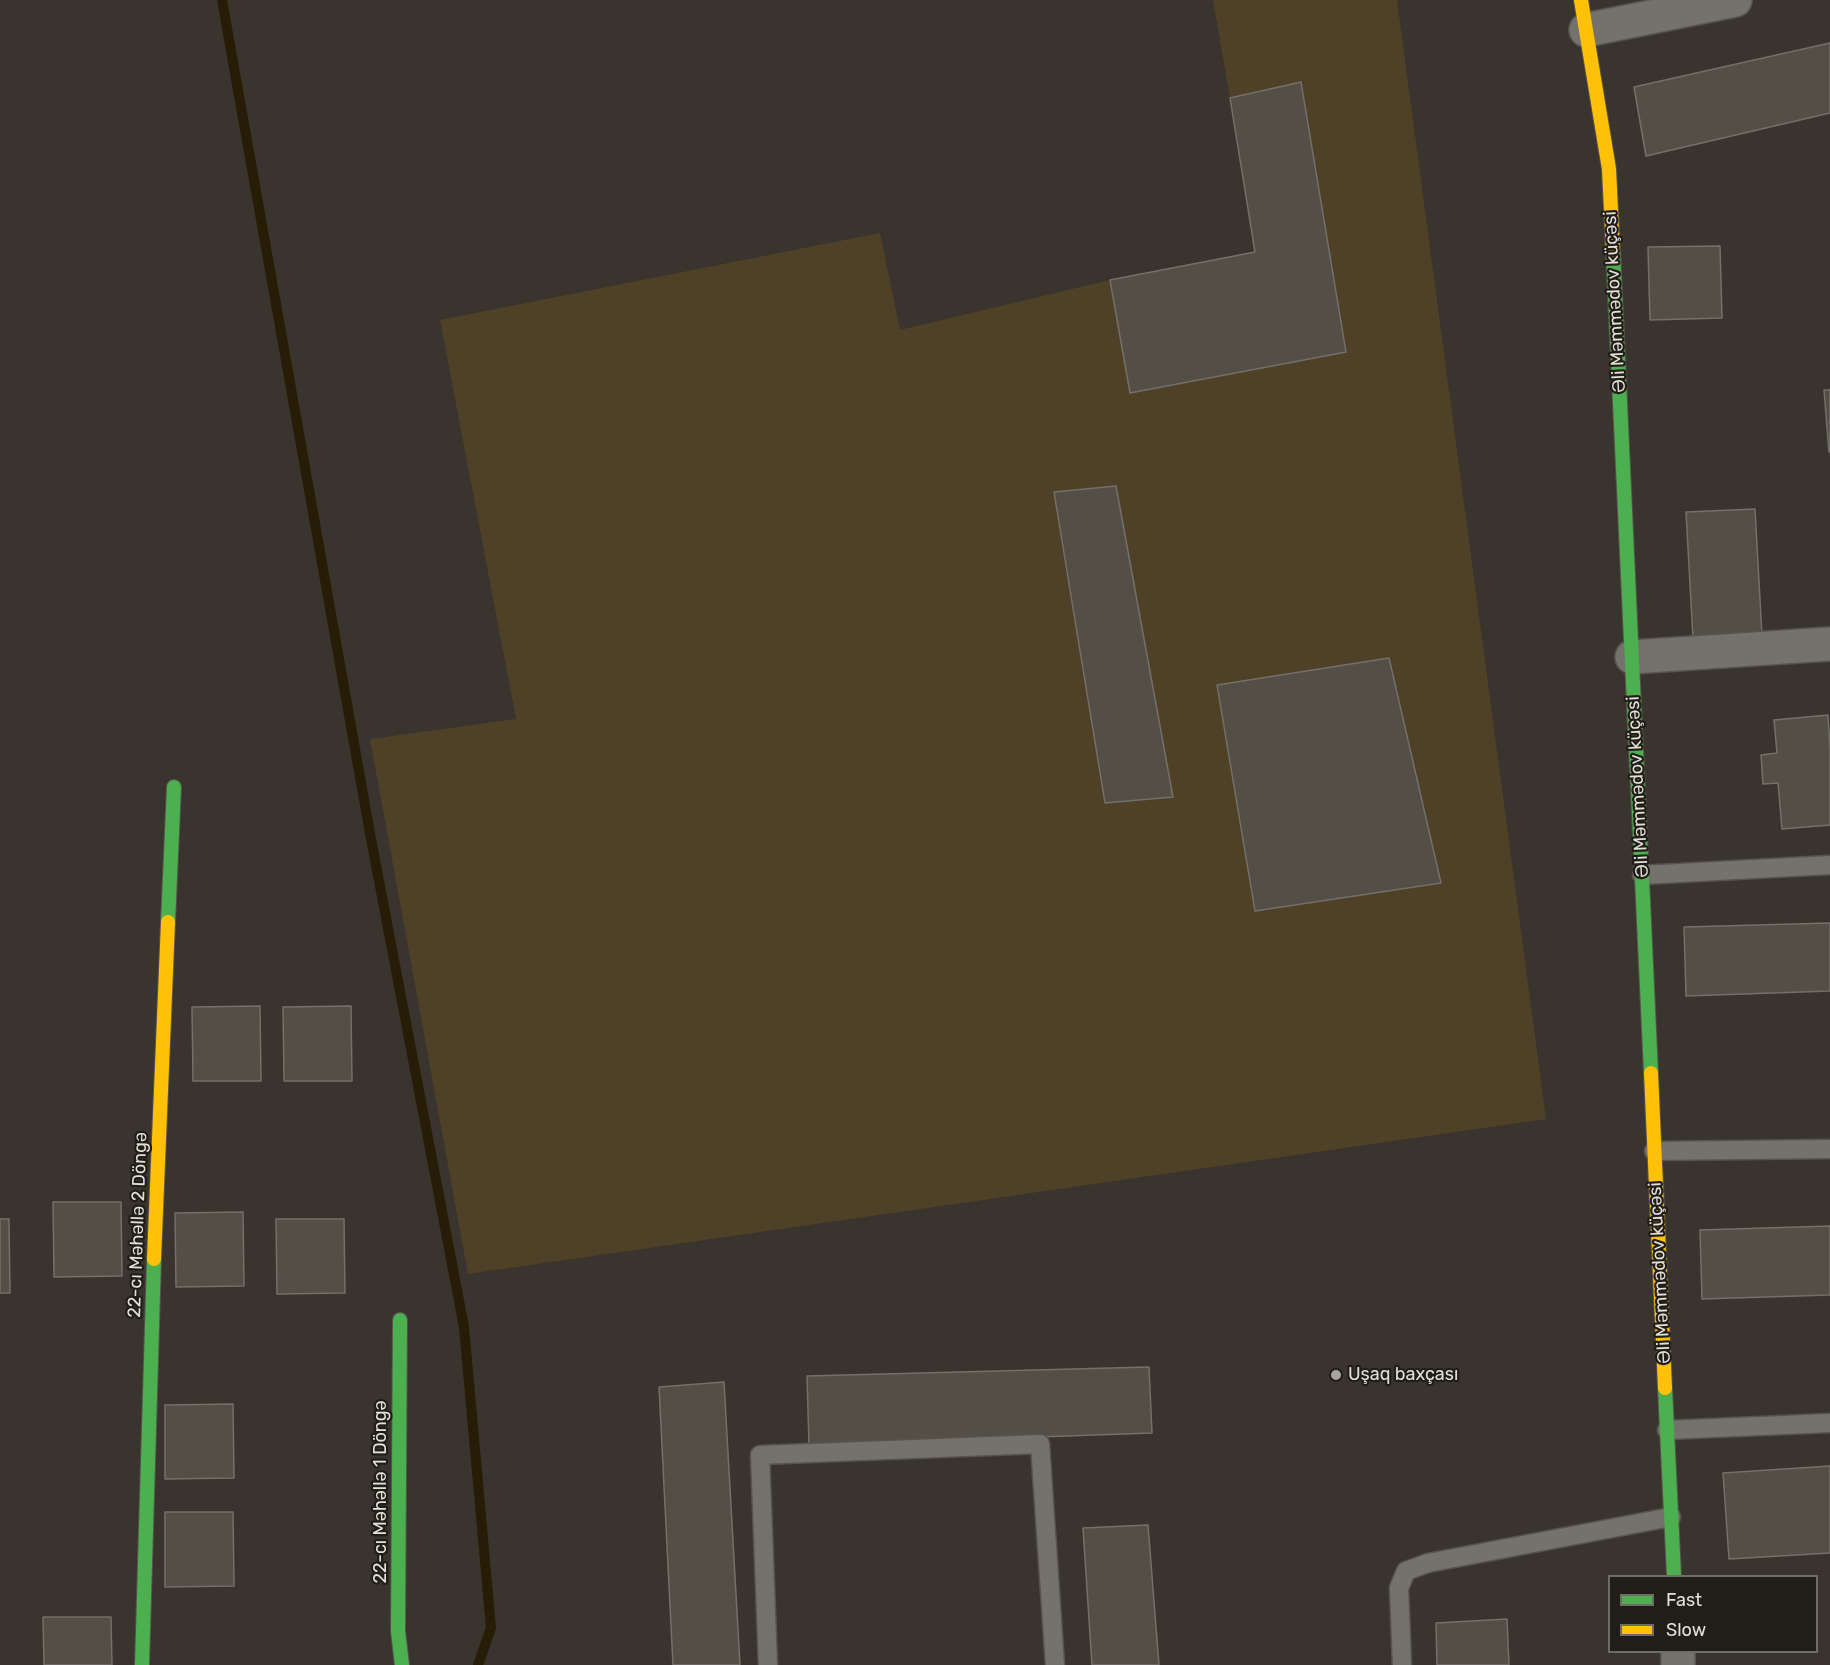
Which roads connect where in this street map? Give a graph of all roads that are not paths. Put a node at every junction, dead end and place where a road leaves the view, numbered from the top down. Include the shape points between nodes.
1 (1735, 0) edge
2 (1584, 15) edge
3 (1830, 644) edge
4 (1632, 657) junction
5 (174, 787) dead end
6 (1830, 865) edge
7 (1642, 874) junction
8 (1830, 1149) edge
9 (1654, 1151) junction
10 (400, 1320) dead end
11 (1830, 1424) edge
12 (1667, 1430) junction
13 (1671, 1517) junction
14 (1674, 1575) edge
15 (142, 1665) edge
16 (402, 1665) edge
17 (768, 1665) edge
18 (1054, 1665) edge
19 (1402, 1665) edge

1 - 2 street
2 - 4 street, Əli Məmmədov küçəsi via 1609,169
3 - 4 street
4 - 7 street, Əli Məmmədov küçəsi
5 - 15 street, 22-cı Məhəllə 2 Döngə
6 - 7 lane
7 - 9 street, Əli Məmmədov küçəsi
8 - 9 lane
9 - 12 street, Əli Məmmədov küçəsi
10 - 16 street, 22-cı Məhəllə 1 Döngə via 398,1631
11 - 12 lane
12 - 13 street, Əli Məmmədov küçəsi
13 - 14 street, Əli Məmmədov küçəsi
13 - 19 lane via 1428,1563 1406,1571 1399,1588
17 - 18 lane via 760,1455 1040,1444

